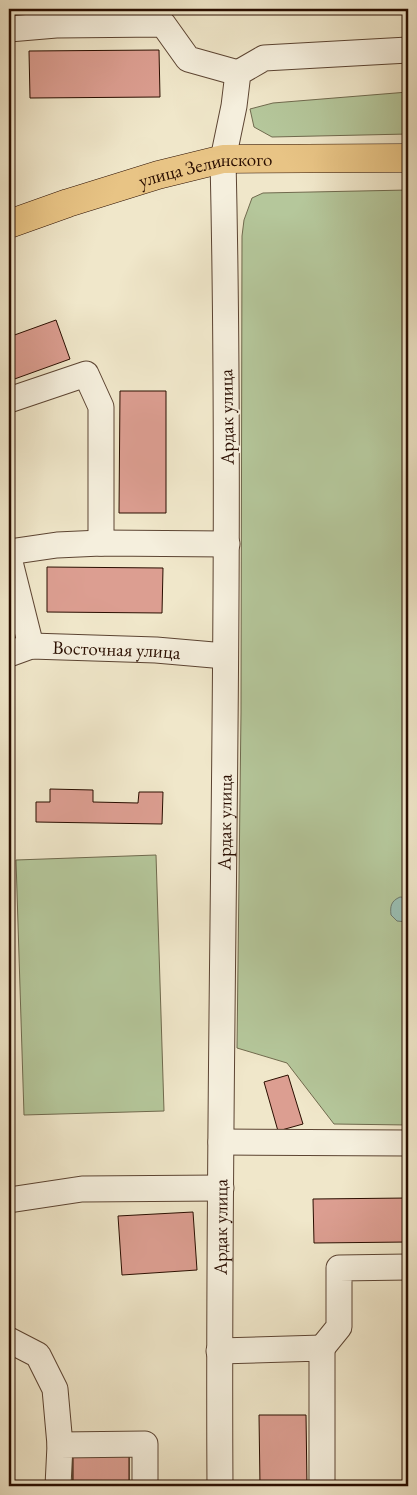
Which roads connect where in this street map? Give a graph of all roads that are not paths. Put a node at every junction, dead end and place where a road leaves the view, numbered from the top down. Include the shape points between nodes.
1 (9, 29) edge
2 (408, 50) edge
3 (238, 73) junction
4 (408, 158) edge
5 (223, 159) junction
6 (9, 224) edge
7 (9, 400) edge
8 (101, 543) junction
9 (227, 544) junction
10 (9, 552) edge
11 (9, 558) edge
12 (20, 650) edge
13 (225, 656) junction
14 (220, 1142) junction
15 (408, 1143) edge
16 (221, 1188) junction
17 (9, 1200) edge
18 (408, 1267) edge
19 (9, 1340) edge
20 (322, 1348) junction
21 (219, 1351) junction
22 (60, 1445) junction
23 (58, 1486) edge
24 (146, 1486) edge
25 (220, 1486) edge
26 (322, 1486) edge

1 - 3 street via 163,24 188,60
2 - 3 street via 264,58
3 - 5 street, Ардак улица
4 - 5 main road, улица Зелинского
5 - 6 main road, улица Зелинского via 68,202
5 - 9 street, Ардак улица
7 - 8 street via 86,374 101,407
8 - 9 street
8 - 10 street
9 - 13 street, Ардак улица
11 - 12 street
12 - 13 street, Восточная улица via 156,650
13 - 14 street, Ардак улица
14 - 15 street
14 - 16 street, Ардак улица
16 - 17 street via 82,1189
16 - 21 street, Ардак улица
18 - 20 street via 338,1268 339,1327
19 - 22 street via 38,1355 51,1380 55,1389
20 - 21 street
20 - 26 street
21 - 25 street, Ардак улица
22 - 23 street
22 - 24 street via 145,1444

